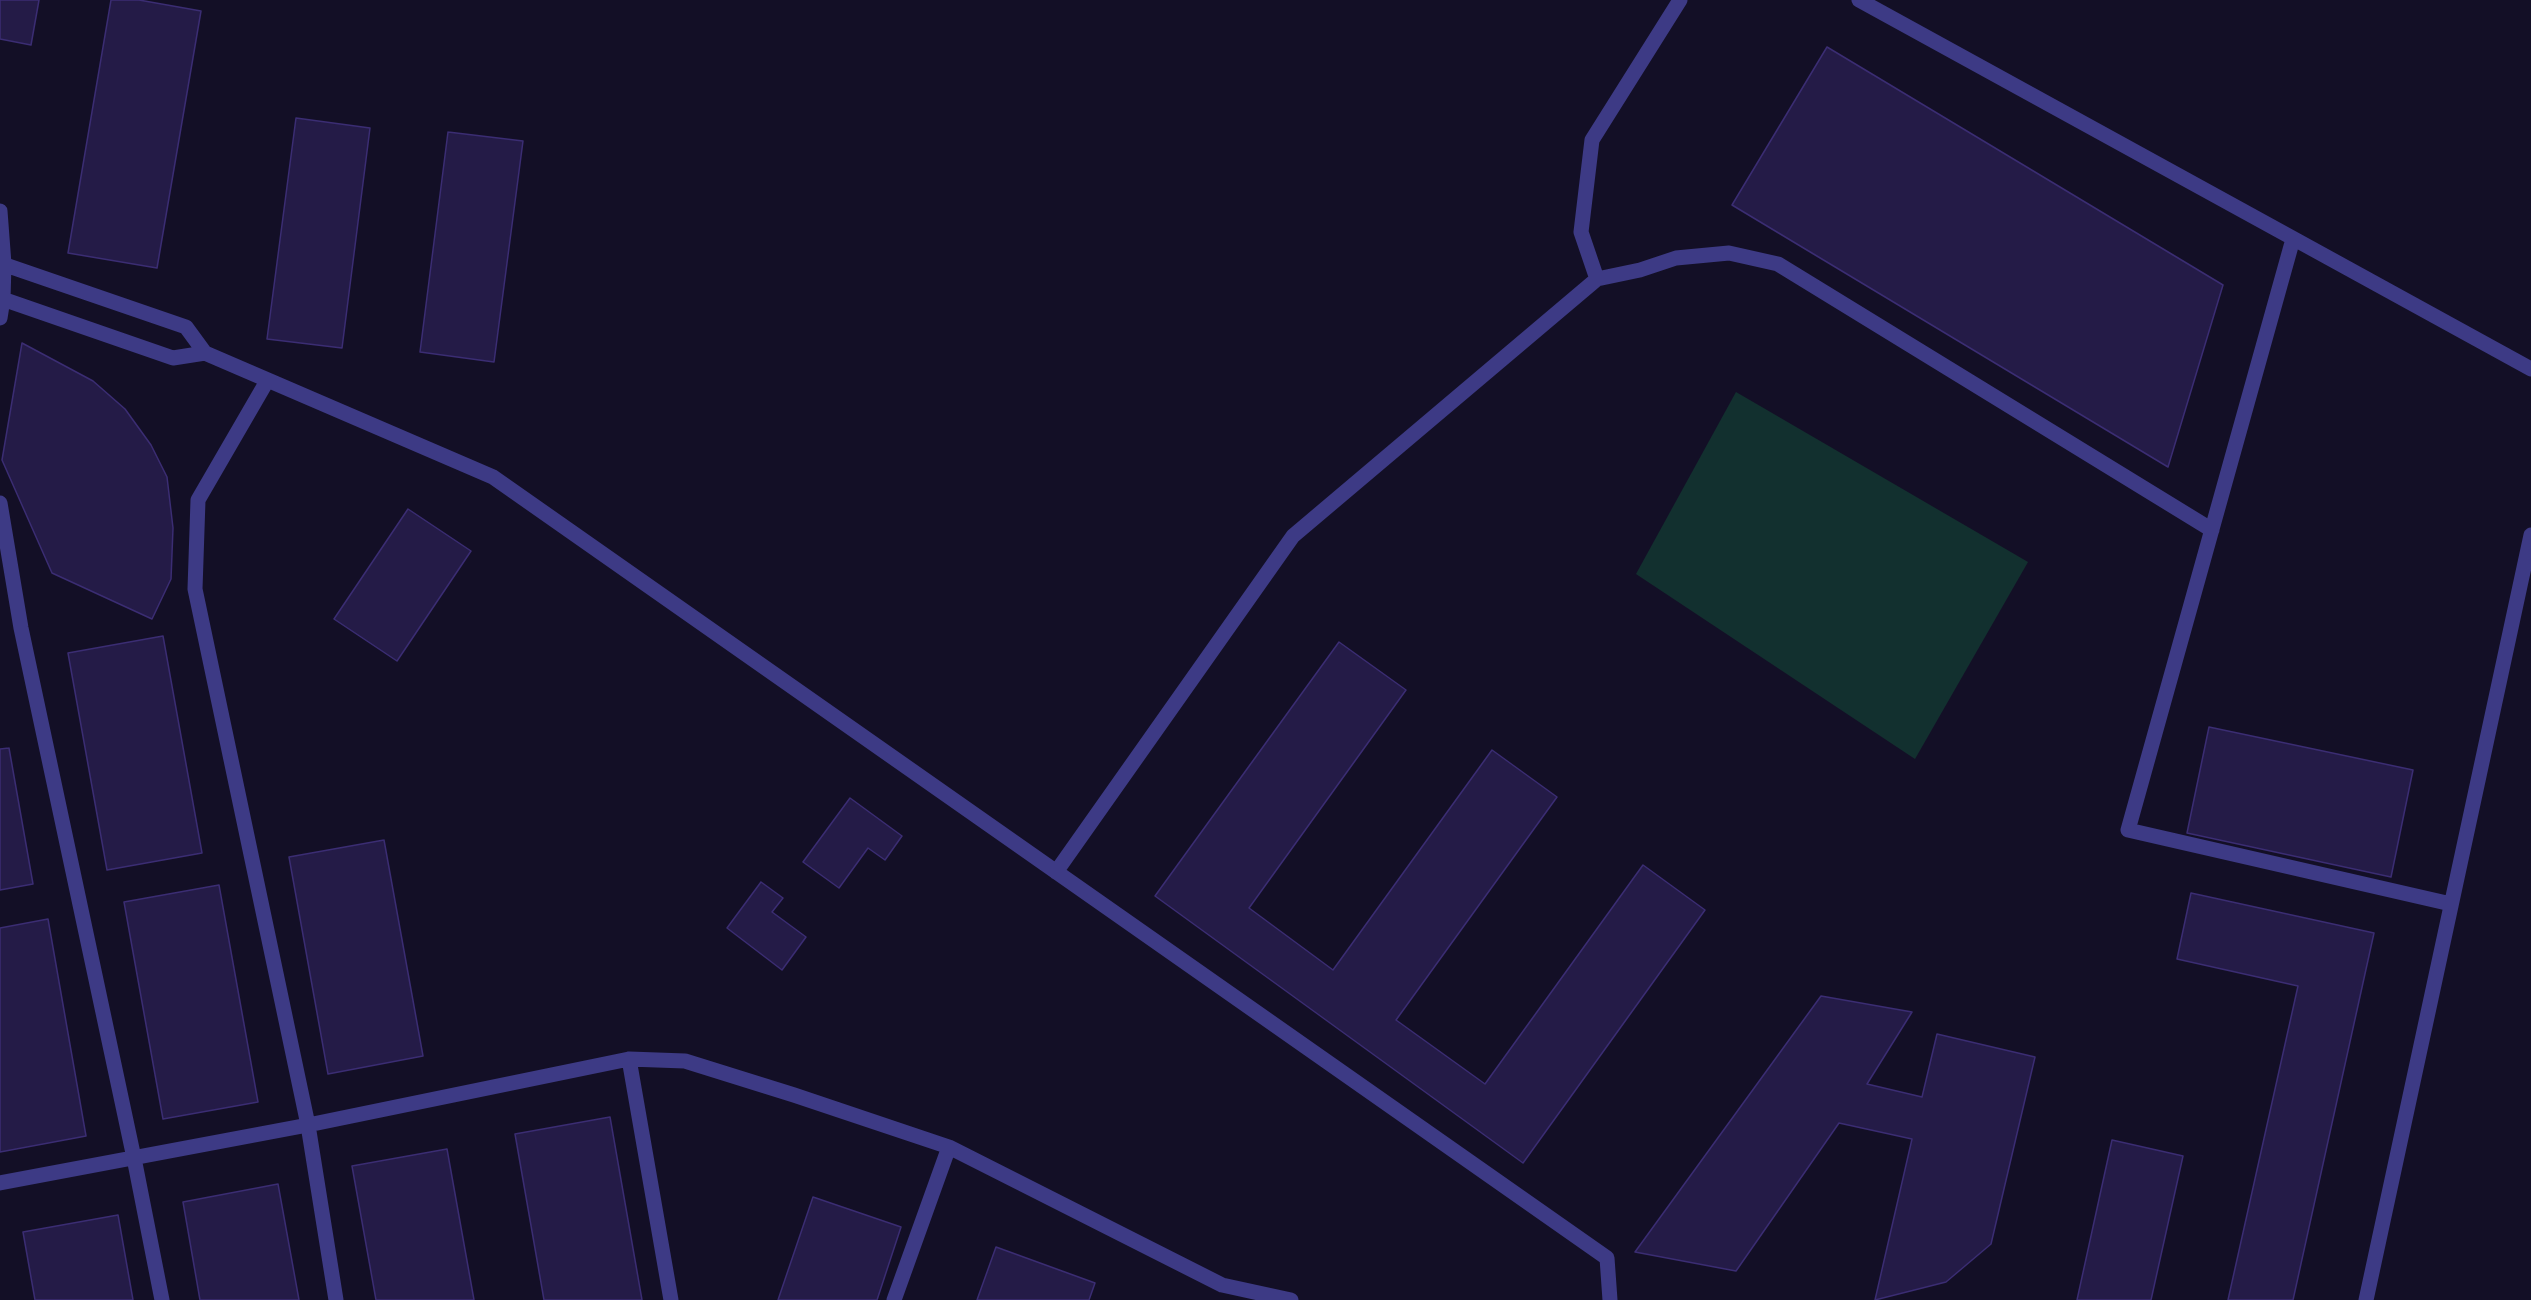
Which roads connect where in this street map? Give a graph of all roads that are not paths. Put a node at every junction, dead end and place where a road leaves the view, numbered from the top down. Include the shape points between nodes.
1 (1680, 0) edge
2 (1858, 0) edge
3 (0, 211) edge
4 (2294, 239) junction
5 (2, 263) edge
6 (1597, 279) junction
7 (2, 298) edge
8 (0, 318) edge
9 (205, 353) junction
10 (2531, 369) edge
11 (267, 381) junction
12 (0, 503) edge
13 (2212, 530) junction
14 (2531, 535) edge
15 (1056, 872) junction
16 (2451, 904) junction
17 (629, 1059) junction
18 (308, 1125) junction
19 (949, 1147) junction
20 (134, 1158) junction
21 (0, 1183) edge
22 (1222, 1285) junction
23 (162, 1300) edge
24 (336, 1300) edge
25 (671, 1300) edge
26 (894, 1300) edge
27 (1218, 1300) edge
28 (1291, 1300) edge
29 (1610, 1300) edge
30 (2366, 1300) edge

1 - 6 street via 1592,140 1581,232
2 - 4 street
3 - 5 street
4 - 10 street
4 - 13 street
5 - 7 street
5 - 9 street via 186,327
6 - 13 street via 1676,258 1729,253 1778,264
6 - 15 street via 1293,536
7 - 8 street
7 - 9 street via 173,358
9 - 11 street
11 - 15 street via 493,477
11 - 18 street via 198,500 195,589
12 - 20 street via 21,627
13 - 16 street via 2128,830
14 - 16 street
15 - 29 street via 1607,1258
16 - 30 street
17 - 18 street
17 - 19 street via 685,1061
17 - 25 street
18 - 20 street
18 - 24 street
19 - 22 street
19 - 26 street
20 - 21 street
20 - 23 street
22 - 27 street
22 - 28 street

